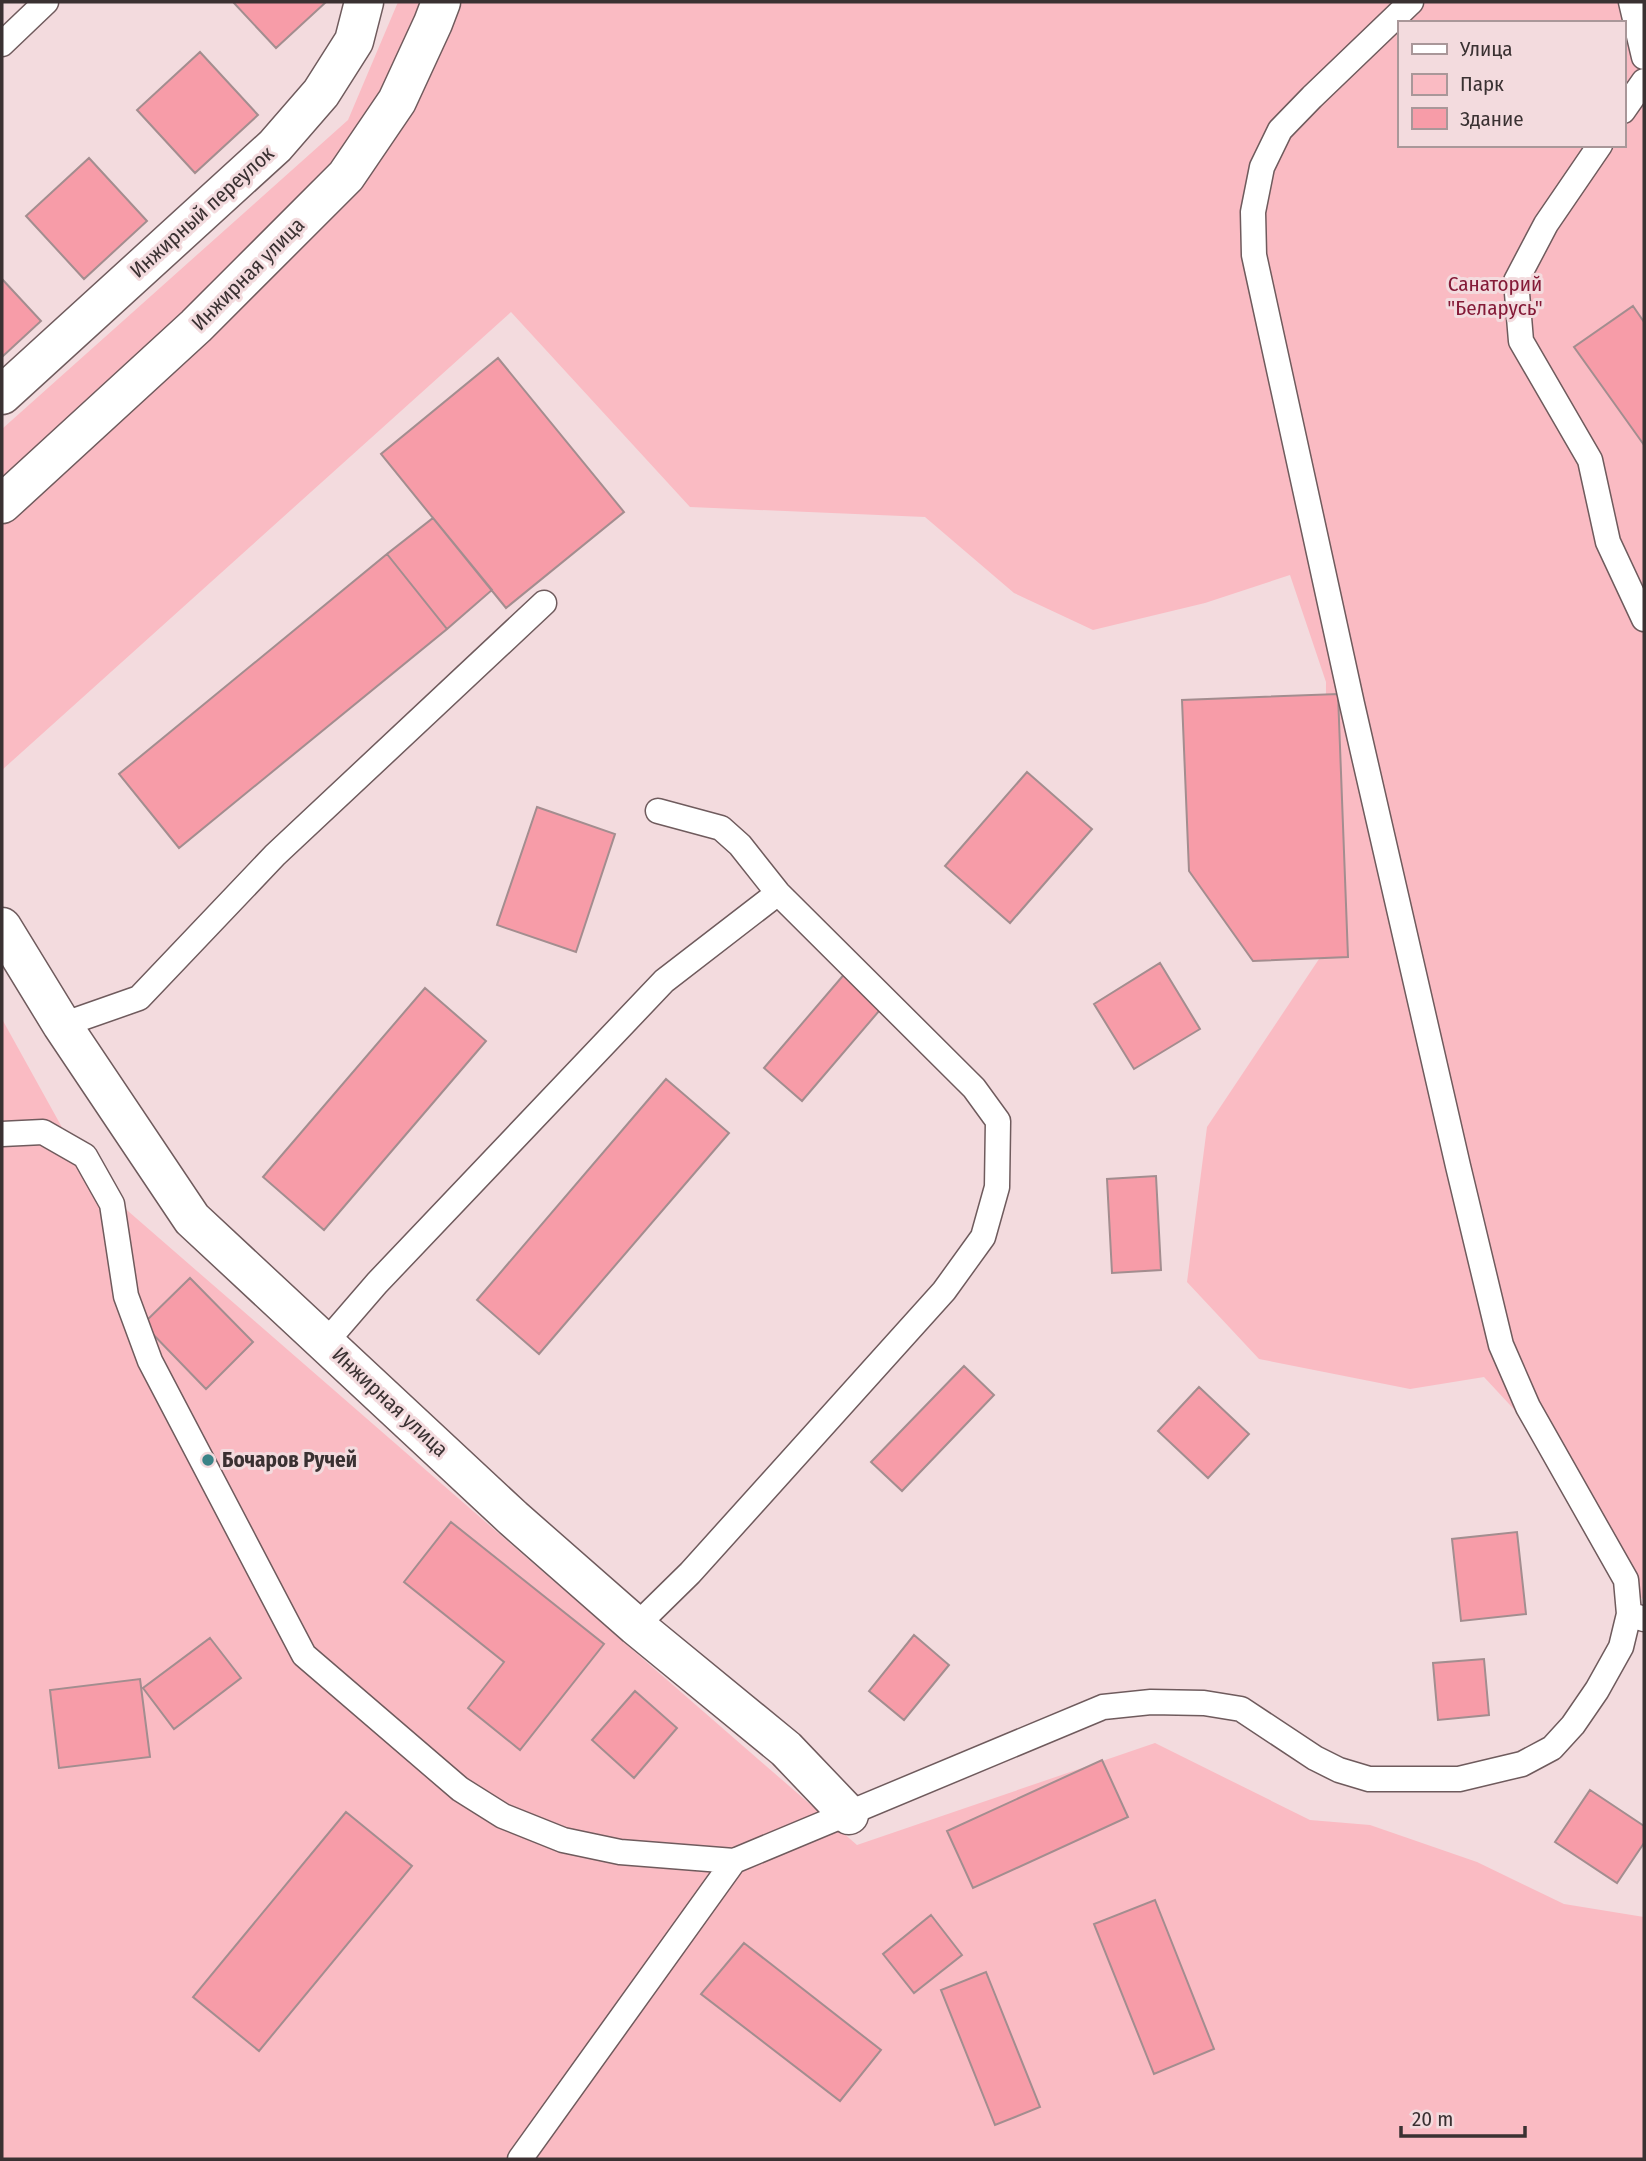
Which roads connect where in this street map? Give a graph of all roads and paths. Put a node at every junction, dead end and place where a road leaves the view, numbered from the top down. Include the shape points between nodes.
1 (46, 2) edge
2 (364, 2) edge
3 (441, 2) edge
4 (1411, 2) edge
5 (1632, 2) edge
6 (2, 44) edge
7 (1644, 57) edge
8 (1644, 81) edge
9 (1625, 108) edge
10 (1599, 147) edge
11 (2, 395) edge
12 (2, 504) edge
13 (544, 603) dead end
14 (1644, 619) edge
15 (657, 811) dead end
16 (778, 893) junction
17 (2, 927) edge
18 (62, 1025) junction
19 (2, 1134) edge
20 (326, 1342) junction
21 (1637, 1616) edge
22 (636, 1626) junction
23 (849, 1815) junction
24 (734, 1861) junction
25 (520, 2159) edge

1 - 6 lane
2 - 11 street, Инжирный переулок via 354,41 321,93 275,146
3 - 12 street, Инжирная улица via 397,101 346,176 196,326
4 - 21 lane via 1280,130 1262,167 1253,212 1254,255 1352,704 1501,1345 1528,1407 1626,1580
5 - 7 lane
8 - 9 lane
10 - 14 lane via 1546,224 1516,281 1521,341 1590,460 1608,542
13 - 18 lane via 275,855 139,998
15 - 16 lane via 721,828
16 - 20 lane via 664,981
16 - 22 lane via 974,1088 998,1121 997,1187 983,1237 944,1291 690,1573
17 - 18 street, Инжирная улица
18 - 20 street, Инжирная улица via 192,1219
19 - 24 lane via 43,1132 85,1156 112,1204 126,1296 150,1361 304,1655 460,1789 503,1816 563,1840 620,1852
20 - 22 street, Инжирная улица
21 - 23 lane via 1573,1726 1552,1748 1522,1764 1459,1779 1369,1779 1315,1758 1241,1709 1151,1702 1103,1707
22 - 23 street, Инжирная улица via 786,1749
23 - 24 lane
24 - 25 lane

